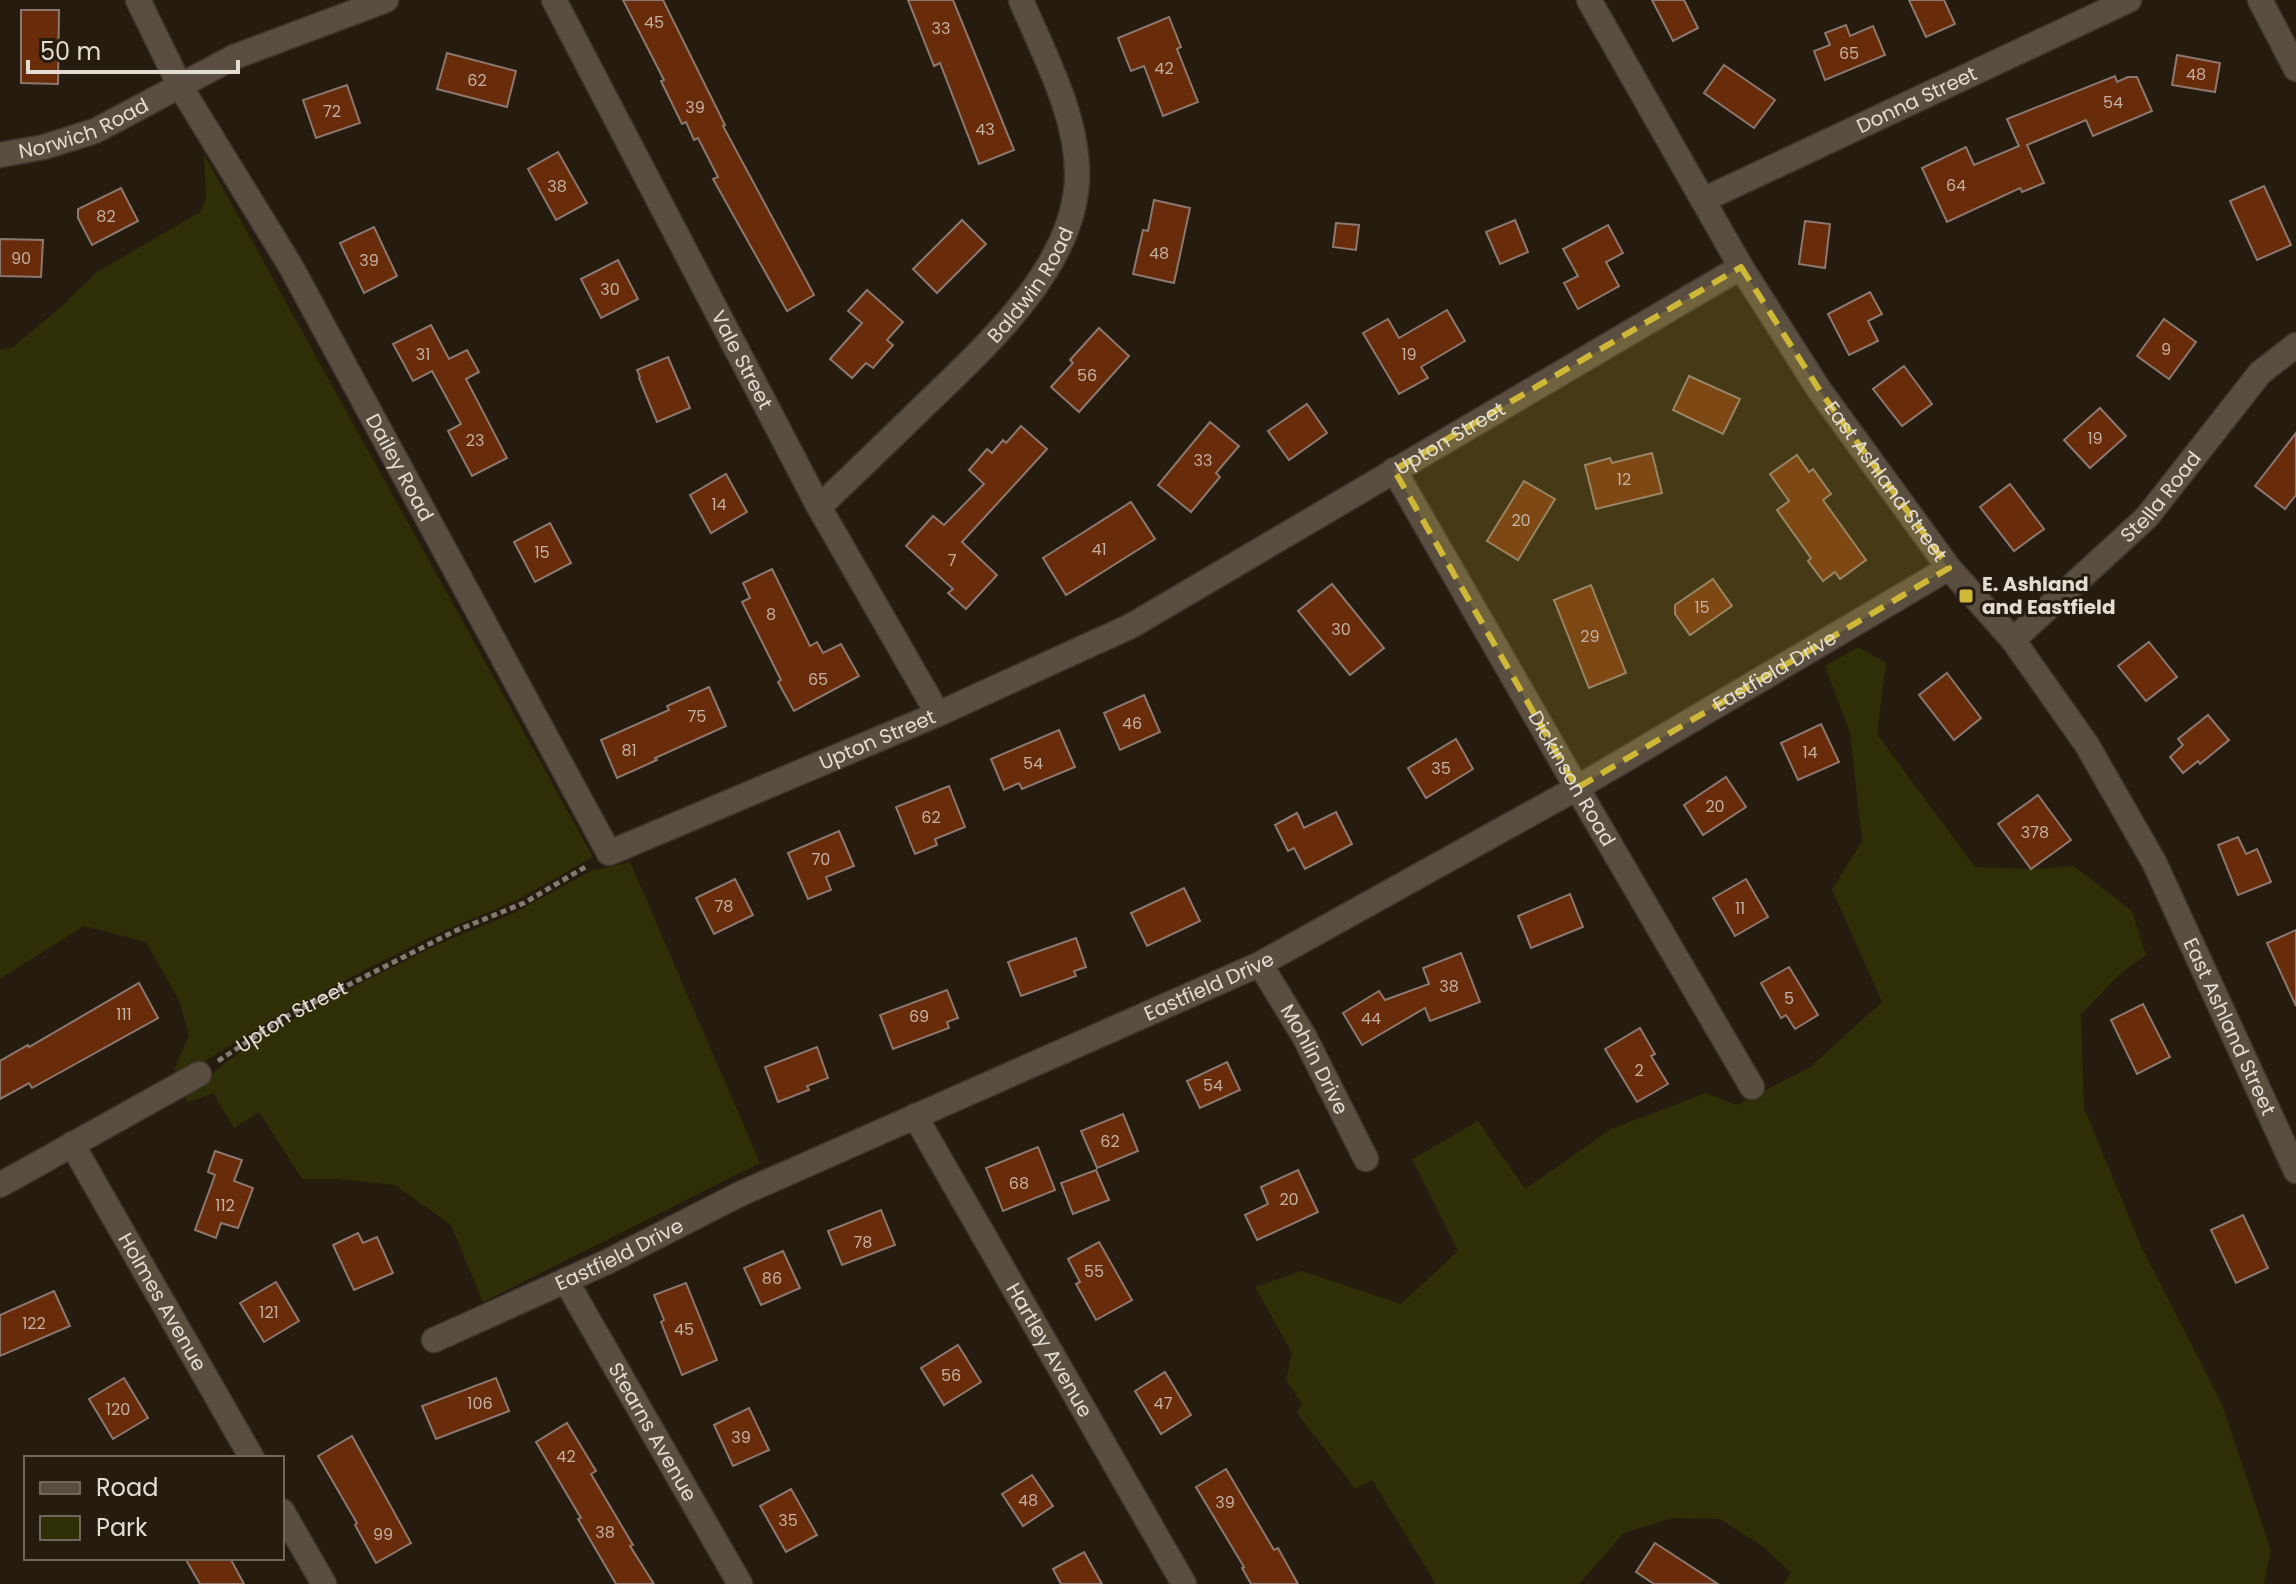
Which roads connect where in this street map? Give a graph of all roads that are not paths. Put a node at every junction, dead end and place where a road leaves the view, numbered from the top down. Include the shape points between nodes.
1 (138, 0) edge
2 (386, 0) edge
3 (554, 0) edge
4 (1021, 0) edge
5 (1589, 0) edge
6 (2129, 0) edge
7 (2260, 0) edge
8 (2296, 69) edge
9 (180, 86) junction
10 (0, 155) edge
11 (1703, 200) junction
12 (1741, 267) junction
13 (2296, 345) edge
14 (1394, 470) junction
15 (819, 507) junction
16 (1949, 568) junction
17 (2013, 640) junction
18 (938, 714) junction
19 (1577, 788) junction
20 (609, 853) joint
21 (1260, 964) junction
22 (199, 1074) road end
23 (1752, 1087) dead end
24 (915, 1116) junction
25 (72, 1144) junction
26 (1366, 1159) dead end
27 (2296, 1171) edge
28 (0, 1185) edge
29 (566, 1281) junction
30 (434, 1340) dead end
31 (251, 1456) edge
32 (284, 1514) edge
33 (324, 1584) edge
34 (740, 1584) edge
35 (1184, 1584) edge

1 - 9 street, Dailey Road
2 - 9 street, Norwich Road via 234,57
3 - 15 street, Vale Street
4 - 15 street, Baldwin Road via 1058,88 1075,150 1077,180 1060,245 1037,284 988,345
5 - 11 street, East Ashland Street
6 - 11 street, Donna Street
7 - 8 street
9 - 10 street, Norwich Road via 95,131
9 - 20 street, Dailey Road via 290,265
11 - 12 street, East Ashland Street
12 - 14 street, Upton Street
12 - 16 street, East Ashland Street via 1820,391
13 - 17 street, Stella Road via 2260,373 2147,517
14 - 18 street, Upton Street via 1131,626
14 - 19 street, Dickinson Road
15 - 18 street, Vale Street
16 - 17 street, East Ashland Street
16 - 19 street, Eastfield Drive
17 - 27 street, East Ashland Street via 2087,745 2154,862
18 - 20 street, Upton Street
19 - 21 street, Eastfield Drive
19 - 23 street, Dickinson Road
21 - 24 street, Eastfield Drive
21 - 26 street, Mohlin Drive via 1304,1036
22 - 25 street
24 - 29 street, Eastfield Drive via 740,1194
24 - 35 street, Hartley Avenue
25 - 28 street
25 - 31 street, Holmes Avenue
29 - 30 street, Eastfield Drive
29 - 34 street, Stearns Avenue
32 - 33 street

